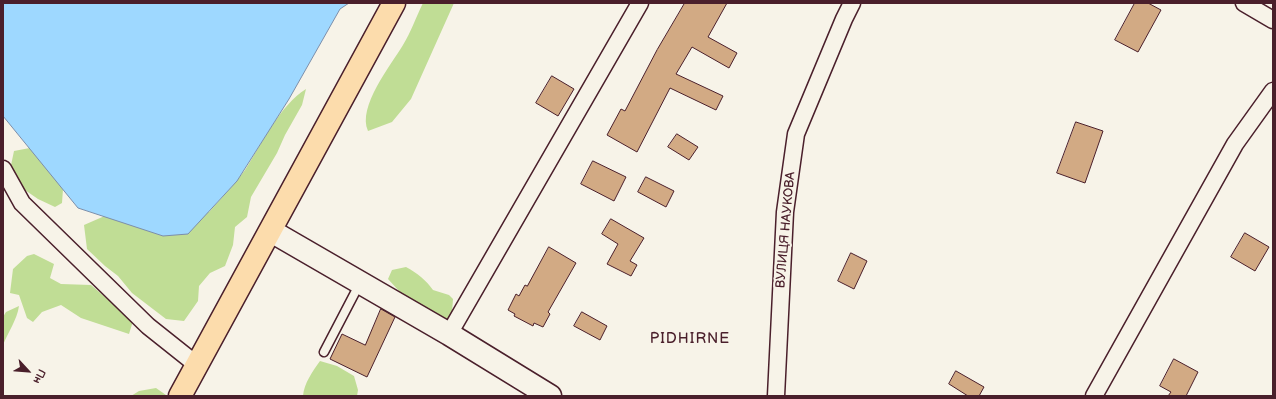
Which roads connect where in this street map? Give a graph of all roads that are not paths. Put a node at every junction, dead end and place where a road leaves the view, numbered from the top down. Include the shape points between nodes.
1 (394, 3) edge
2 (640, 3) edge
3 (852, 3) edge
4 (1244, 3) edge
5 (1273, 20) edge
6 (1273, 91) edge
7 (3, 169) edge
8 (271, 231) junction
9 (360, 282) junction
10 (449, 334) junction
11 (324, 352) dead end
12 (197, 365) junction
13 (180, 396) edge
14 (550, 396) edge
15 (776, 396) edge
16 (1094, 396) edge

1 - 8 highway
2 - 10 street
3 - 15 street, ВУЛИЦЯ НАУКОВА via 796,134 785,212
4 - 5 street
6 - 16 street via 1235,144
7 - 12 street via 22,203 148,326
8 - 9 street
8 - 12 highway
9 - 10 street
9 - 11 lane
10 - 14 street
12 - 13 highway

